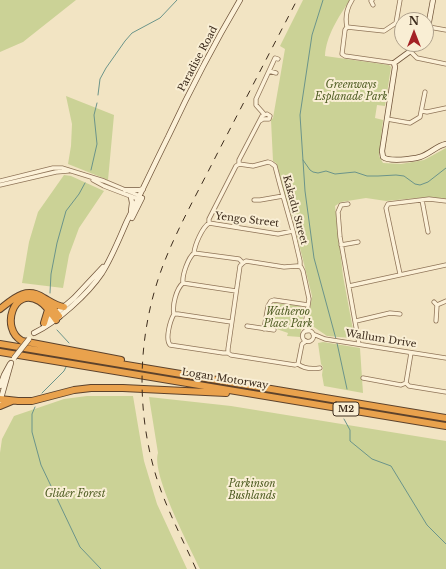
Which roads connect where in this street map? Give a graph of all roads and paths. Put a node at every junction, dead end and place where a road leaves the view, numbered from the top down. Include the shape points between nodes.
1 (240, 0) edge
2 (352, 0) edge
3 (367, 0) edge
4 (372, 0) edge
5 (400, 0) edge
6 (433, 0) edge
7 (373, 5) dead end
8 (431, 12) edge
9 (347, 27) junction
10 (434, 28) edge
11 (446, 30) edge
12 (409, 52) edge
13 (411, 52) edge
14 (278, 59) dead end
15 (394, 63) junction
16 (446, 64) edge
17 (269, 71) junction
18 (276, 73) dead end
19 (425, 92) dead end
20 (446, 108) edge
21 (422, 111) junction
22 (264, 114) junction
23 (387, 118) junction
24 (260, 121) junction
25 (173, 127) junction
26 (446, 144) edge
27 (239, 164) junction
28 (75, 172) junction
29 (85, 176) junction
30 (0, 182) edge
31 (143, 189) junction
32 (126, 190) junction
33 (131, 196) junction
34 (283, 196) junction
35 (141, 198) junction
36 (254, 200) dead end
37 (422, 200) junction
38 (446, 201) edge
39 (348, 204) dead end
40 (130, 216) junction
41 (209, 223) junction
42 (293, 230) junction
43 (428, 232) dead end
44 (122, 234) junction
45 (358, 242) dead end
46 (341, 245) junction
47 (194, 253) junction
48 (112, 254) junction
49 (243, 263) junction
50 (446, 265) edge
51 (300, 266) junction
52 (400, 274) junction
53 (183, 284) junction
54 (349, 286) junction
55 (236, 291) junction
56 (48, 301) junction
57 (446, 301) edge
58 (308, 305) junction
59 (64, 307) junction
60 (0, 309) edge
61 (48, 310) junction
62 (174, 314) junction
63 (400, 314) dead end
64 (56, 316) junction
65 (356, 321) junction
66 (436, 321) dead end
67 (231, 322) junction
68 (44, 323) junction
69 (247, 326) dead end
70 (264, 329) junction
71 (274, 330) dead end
72 (307, 331) junction
73 (34, 333) junction
74 (313, 334) junction
75 (325, 339) junction
76 (306, 341) junction
77 (311, 341) junction
78 (0, 344) edge
79 (359, 344) junction
80 (0, 352) edge
81 (228, 352) junction
82 (412, 352) junction
83 (446, 358) edge
84 (11, 363) junction
85 (298, 364) junction
86 (320, 368) dead end
87 (363, 378) dead end
88 (238, 383) junction
89 (406, 383) junction
90 (0, 386) edge
91 (446, 392) edge
92 (246, 393) junction
93 (0, 400) edge
94 (13, 401) junction
95 (0, 406) edge
96 (446, 418) edge
97 (446, 426) edge

1 - 25 street, Paradise Road
2 - 9 street via 348,6
3 - 4 street
4 - 7 street
5 - 9 street via 396,23 384,31
6 - 8 street
9 - 15 street via 342,51 344,55
10 - 11 street
12 - 15 street
13 - 16 street via 417,58
14 - 17 street via 275,58
15 - 23 street
17 - 18 street
17 - 22 street via 256,99 256,105
19 - 21 street
20 - 21 street
21 - 23 street via 420,117 410,123
22 - 24 street
22 - 24 street via 270,118
23 - 26 street via 382,151 385,160 418,157
24 - 27 street
25 - 31 street, Paradise Road
25 - 35 street, Paradise Road
27 - 34 street, Kakadu Street via 273,164
27 - 41 street
28 - 29 street
28 - 30 street via 61,171
28 - 30 street via 67,168 57,168
29 - 32 street
29 - 33 street
31 - 32 street
31 - 35 street, Paradise Road
32 - 35 street
33 - 35 street
33 - 40 street
34 - 36 street
34 - 42 street, Kakadu Street
35 - 40 street, Paradise Road
35 - 44 street, Paradise Road
37 - 38 street
37 - 43 street
37 - 52 street via 388,204 386,208
39 - 46 street via 341,205 338,209
40 - 44 street, Paradise Road
41 - 42 street, Yengo Street via 278,234
41 - 47 street, Yengo Street
42 - 51 street, Kakadu Street
44 - 48 street, Paradise Road
45 - 46 street
46 - 54 street
47 - 49 street via 239,260
47 - 53 street, Yengo Street via 182,280
48 - 59 street, Paradise Road via 95,276
48 - 64 street, Paradise Road via 99,277 82,296
49 - 51 street via 246,261 284,267
49 - 55 street via 240,266
50 - 52 street
51 - 58 street, Kakadu Street via 309,299
52 - 54 street
53 - 55 street
53 - 62 street, Yengo Street via 176,297
54 - 65 street
55 - 67 street
56 - 59 highway
56 - 60 highway via 36,294 24,293 14,297
56 - 64 highway
57 - 66 street via 435,303
58 - 70 street via 271,301
58 - 72 street, Kakadu Street via 305,326
59 - 64 street, Paradise Road
61 - 64 highway
61 - 68 highway
61 - 88 highway via 40,301 23,299 16,302 8,316 8,326 12,334 19,340 30,343
62 - 67 street
62 - 81 street, Yengo Street via 168,339 170,345
63 - 65 street via 390,313
64 - 68 street, Paradise Road
64 - 73 street, Paradise Road
65 - 79 street
67 - 81 street
68 - 73 street, Paradise Road
69 - 70 street
70 - 71 street
72 - 74 street
72 - 76 street via 303,336
73 - 84 street, Paradise Road, bridge
74 - 75 street, Wallum Drive
74 - 77 street
75 - 77 street
75 - 79 street, Wallum Drive
76 - 77 street
76 - 85 street via 302,344
78 - 88 highway, Logan Motorway / M2
79 - 82 street, Wallum Drive
80 - 92 highway, Logan Motorway / M2
81 - 85 street via 231,355
82 - 83 street, Wallum Drive
82 - 89 street
84 - 90 street, Paradise Road
84 - 93 street, Paradise Road
85 - 86 street via 301,367
87 - 89 street via 401,385
88 - 96 highway, Logan Motorway / M2
89 - 91 street via 409,386
92 - 94 highway via 90,388 36,401
92 - 97 highway, Logan Motorway / M2
93 - 94 highway
94 - 95 highway

